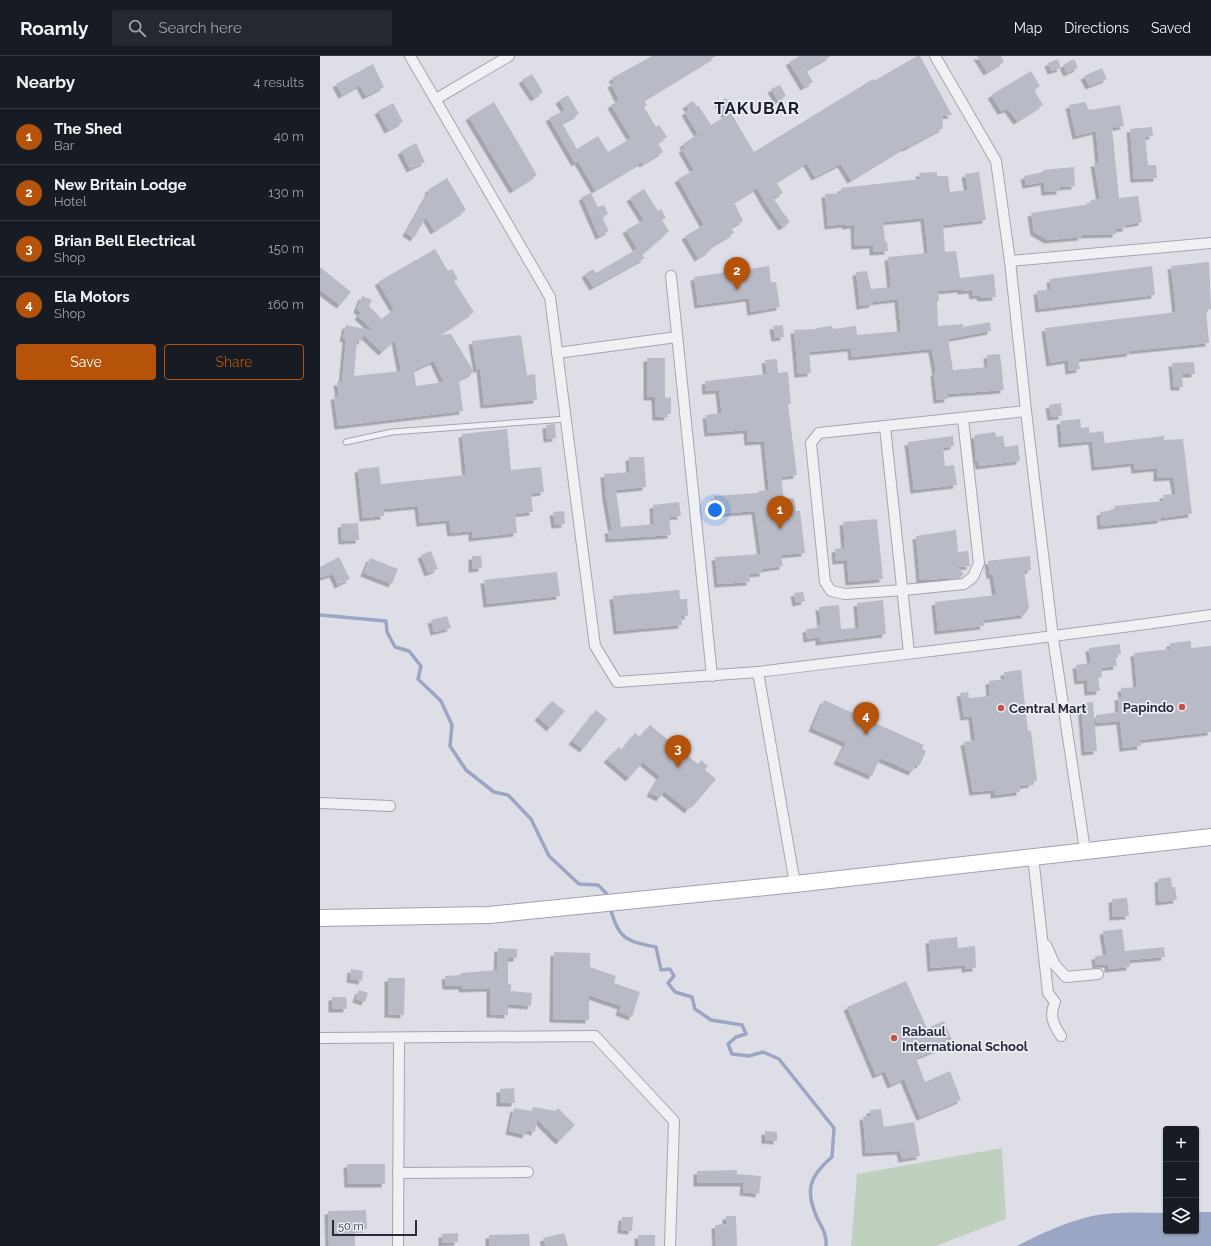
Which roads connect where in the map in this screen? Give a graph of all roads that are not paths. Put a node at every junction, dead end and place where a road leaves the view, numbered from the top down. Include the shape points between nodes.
1 (410, 56) edge
2 (509, 56) edge
3 (935, 56) edge
4 (436, 99) junction
5 (1211, 243) edge
6 (1010, 261) junction
7 (671, 276) dead end
8 (677, 337) junction
9 (557, 353) junction
10 (1026, 411) junction
11 (566, 419) junction
12 (963, 419) junction
13 (885, 427) junction
14 (346, 442) dead end
15 (904, 590) junction
16 (1211, 615) edge
17 (1053, 638) junction
18 (909, 653) junction
19 (758, 672) junction
20 (712, 676) junction
21 (320, 803) edge
22 (390, 806) dead end
23 (1211, 837) edge
24 (1085, 850) junction
25 (1033, 856) junction
26 (795, 884) junction
27 (320, 918) edge
28 (1042, 933) junction
29 (1098, 974) dead end
30 (1061, 1036) dead end
31 (320, 1038) edge
32 (399, 1038) junction
33 (528, 1172) dead end
34 (398, 1173) junction
35 (398, 1246) edge
36 (670, 1246) edge

1 - 4 street
2 - 4 street
3 - 6 street via 996,161
4 - 9 street via 550,297
5 - 6 street
6 - 10 street
7 - 8 street
8 - 9 street
8 - 20 street
9 - 11 street
10 - 12 street
10 - 17 street
11 - 14 lane via 392,432
11 - 20 street via 595,646 617,682
12 - 13 street
12 - 15 street via 979,563 973,577 964,584
13 - 15 street
13 - 15 street via 818,433 811,443 825,582 831,591 845,594
15 - 18 street
16 - 17 street
17 - 18 street
17 - 24 street
18 - 19 street
19 - 20 street
19 - 26 street
21 - 22 street
23 - 24 main road
24 - 25 main road
25 - 26 main road
25 - 28 street
26 - 27 main road via 489,915
28 - 29 street via 1055,966 1066,977
28 - 30 street via 1048,993 1055,1002 1051,1011 1055,1028
31 - 32 street
32 - 34 street
32 - 36 street via 595,1036 674,1121
33 - 34 street
34 - 35 street

